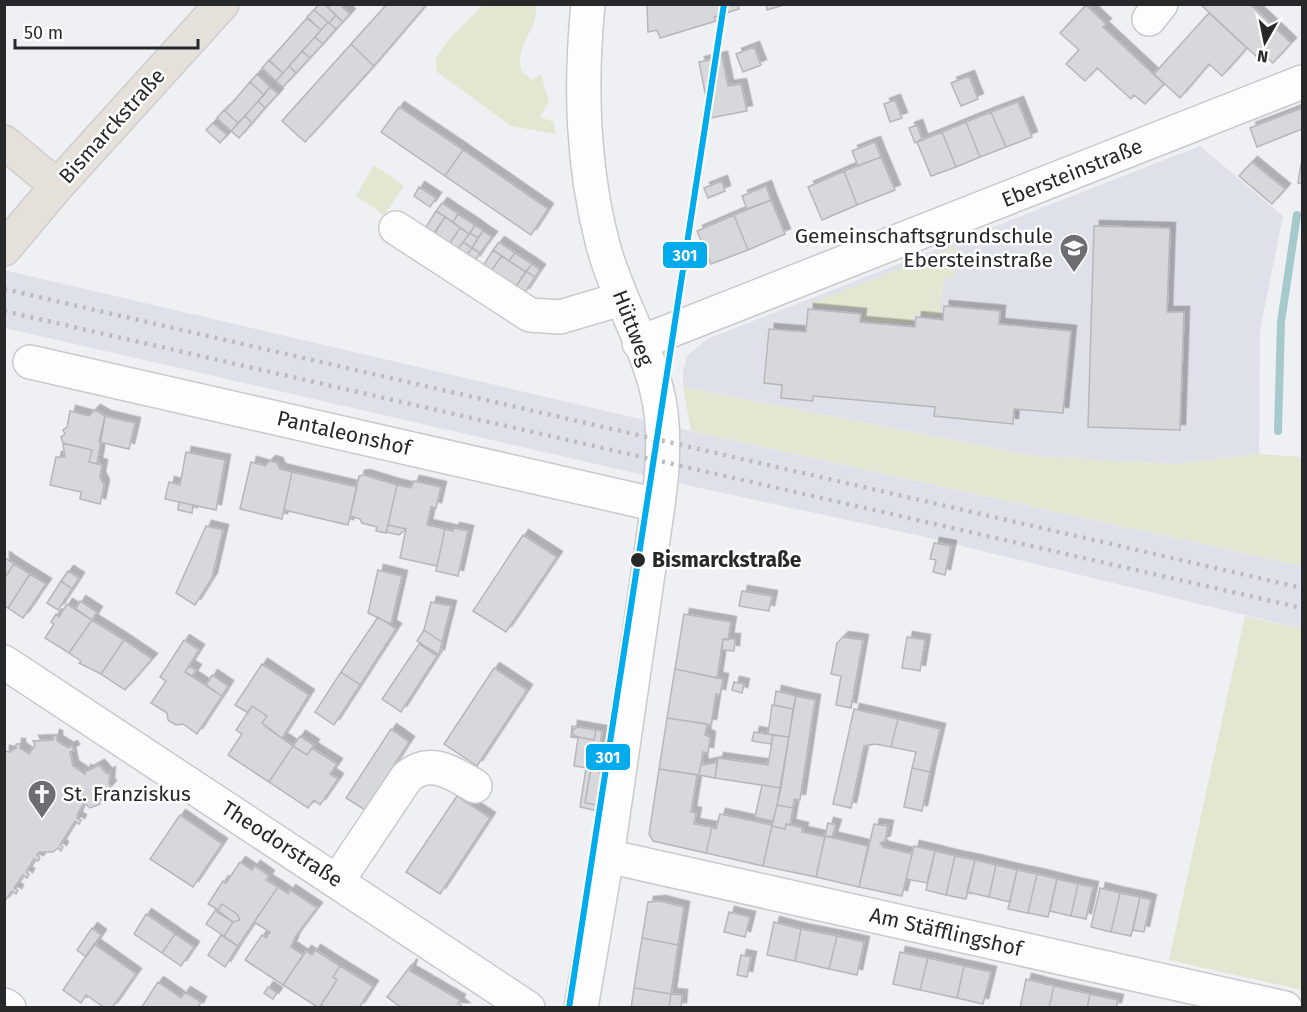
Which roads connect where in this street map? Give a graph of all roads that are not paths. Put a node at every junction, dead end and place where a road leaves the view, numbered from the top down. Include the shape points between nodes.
1 (222, 4) edge
2 (588, 4) edge
3 (1302, 82) edge
4 (4, 142) edge
5 (57, 186) junction
6 (396, 228) dead end
7 (4, 249) edge
8 (621, 299) junction
9 (639, 343) junction
10 (30, 362) dead end
11 (658, 505) junction
12 (4, 662) edge
13 (475, 786) dead end
14 (607, 856) junction
15 (338, 879) junction
16 (4, 1005) edge
17 (9, 1008) edge
18 (528, 1008) edge
19 (581, 1008) edge
20 (1286, 1008) edge

1 - 5 main road, Bismarckstraße
2 - 8 street, Hüttweg via 582,69 590,187 603,246
3 - 9 street, Ebersteinstraße
4 - 5 main road
5 - 7 main road, Bismarckstraße
6 - 8 street via 539,318 560,317
8 - 9 street, Hüttweg
9 - 11 street, Hüttweg via 657,392 662,462
10 - 11 street, Pantaleonshof
11 - 14 street, Hüttweg
12 - 15 street, Theodorstraße
13 - 15 street via 438,768 425,766 415,770
14 - 19 street, Hüttweg
14 - 20 street, Am Stäfflingshof
15 - 18 street, Theodorstraße
16 - 17 street

